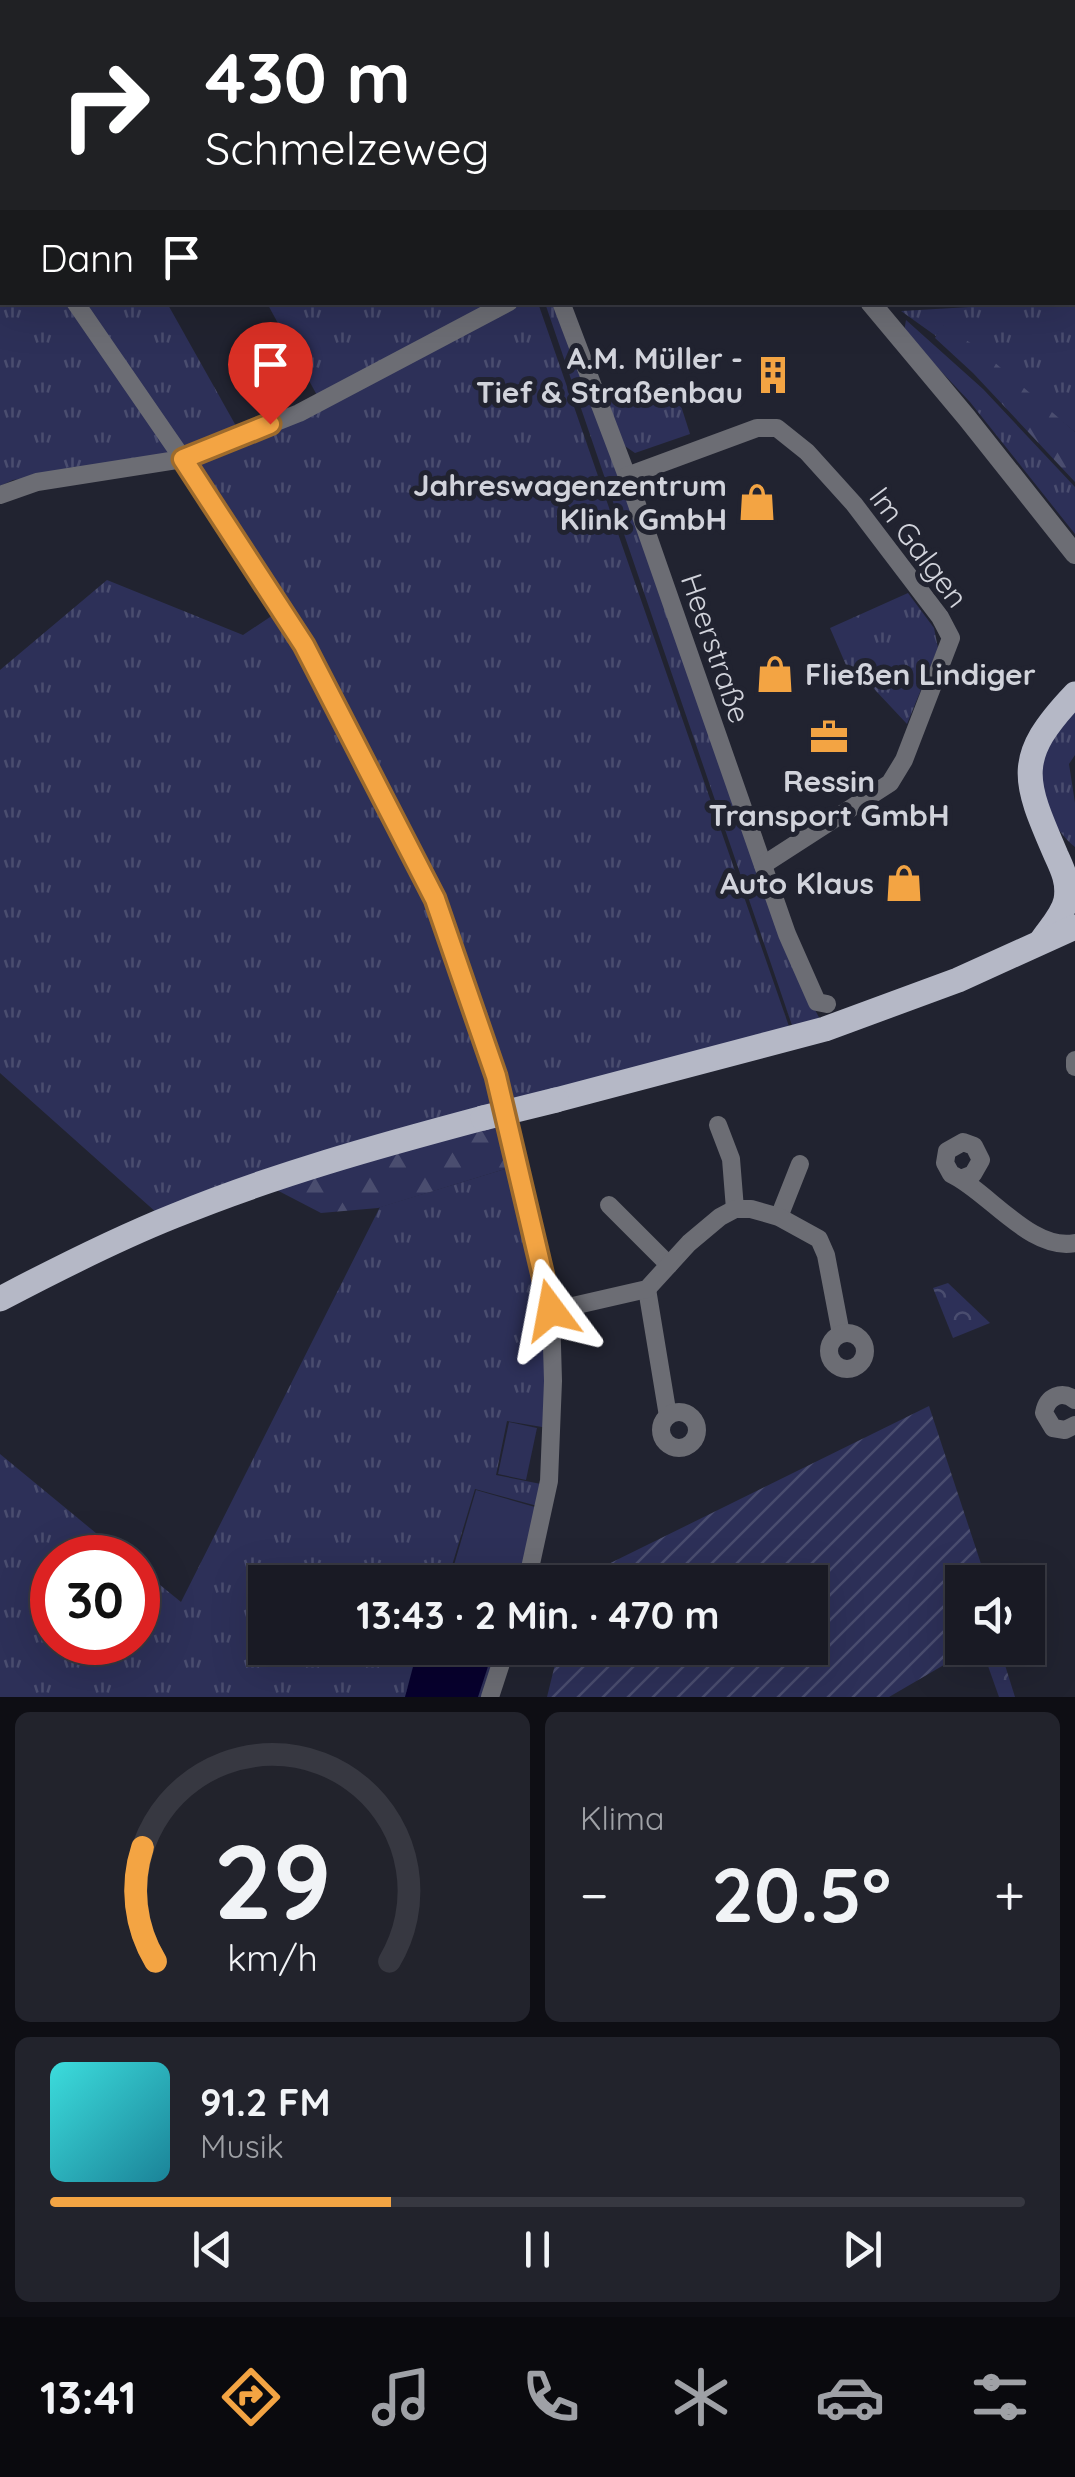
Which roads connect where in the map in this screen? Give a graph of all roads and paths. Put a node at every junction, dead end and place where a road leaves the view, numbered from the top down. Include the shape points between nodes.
1 (77, 305) edge
2 (502, 305) edge
3 (562, 305) edge
4 (873, 305) edge
5 (183, 459) junction
6 (627, 476) junction
7 (0, 495) edge
8 (1075, 554) edge
9 (1075, 694) edge
10 (1046, 832) junction
11 (1075, 856) edge
12 (763, 865) junction
13 (1075, 927) edge
14 (1039, 944) junction
15 (826, 1016) junction
16 (1075, 1060) edge
17 (1075, 1068) edge
18 (718, 1125) dead end
19 (800, 1164) dead end
20 (963, 1178) dead end
21 (610, 1204) dead end
22 (734, 1210) junction
23 (779, 1217) junction
24 (1075, 1243) edge
25 (669, 1265) junction
26 (647, 1289) junction
27 (0, 1299) edge
28 (551, 1310) junction
29 (841, 1334) dead end
30 (1074, 1399) edge
31 (668, 1416) dead end
32 (1075, 1426) edge
33 (531, 1565) edge
34 (500, 1665) edge
35 (490, 1697) edge

1 - 5 street
2 - 5 street via 299,413
3 - 6 street, Heerstraße
4 - 8 street
5 - 7 street via 37,482
5 - 28 street via 304,645 435,899 496,1076
6 - 12 street, Heerstraße
6 - 12 street, Im Galgen via 757,428 778,428 854,504 951,638 890,782
9 - 10 main road via 1048,722 1030,759 1031,798
10 - 11 main road
10 - 14 main road via 1067,879 1066,902
12 - 15 street, Heerstraße via 811,994
13 - 14 main road
14 - 15 main road via 958,980
15 - 27 main road, bridge via 772,1044 379,1146 174,1216
16 - 17 street
18 - 22 street via 731,1158
19 - 23 street
20 - 24 street via 1044,1239
21 - 25 street
22 - 23 street
22 - 25 street
23 - 29 street via 818,1239 826,1254
25 - 26 street
26 - 28 street
26 - 31 street
28 - 33 street via 549,1481
30 - 32 street via 1052,1398 1044,1413 1053,1428
34 - 35 street

